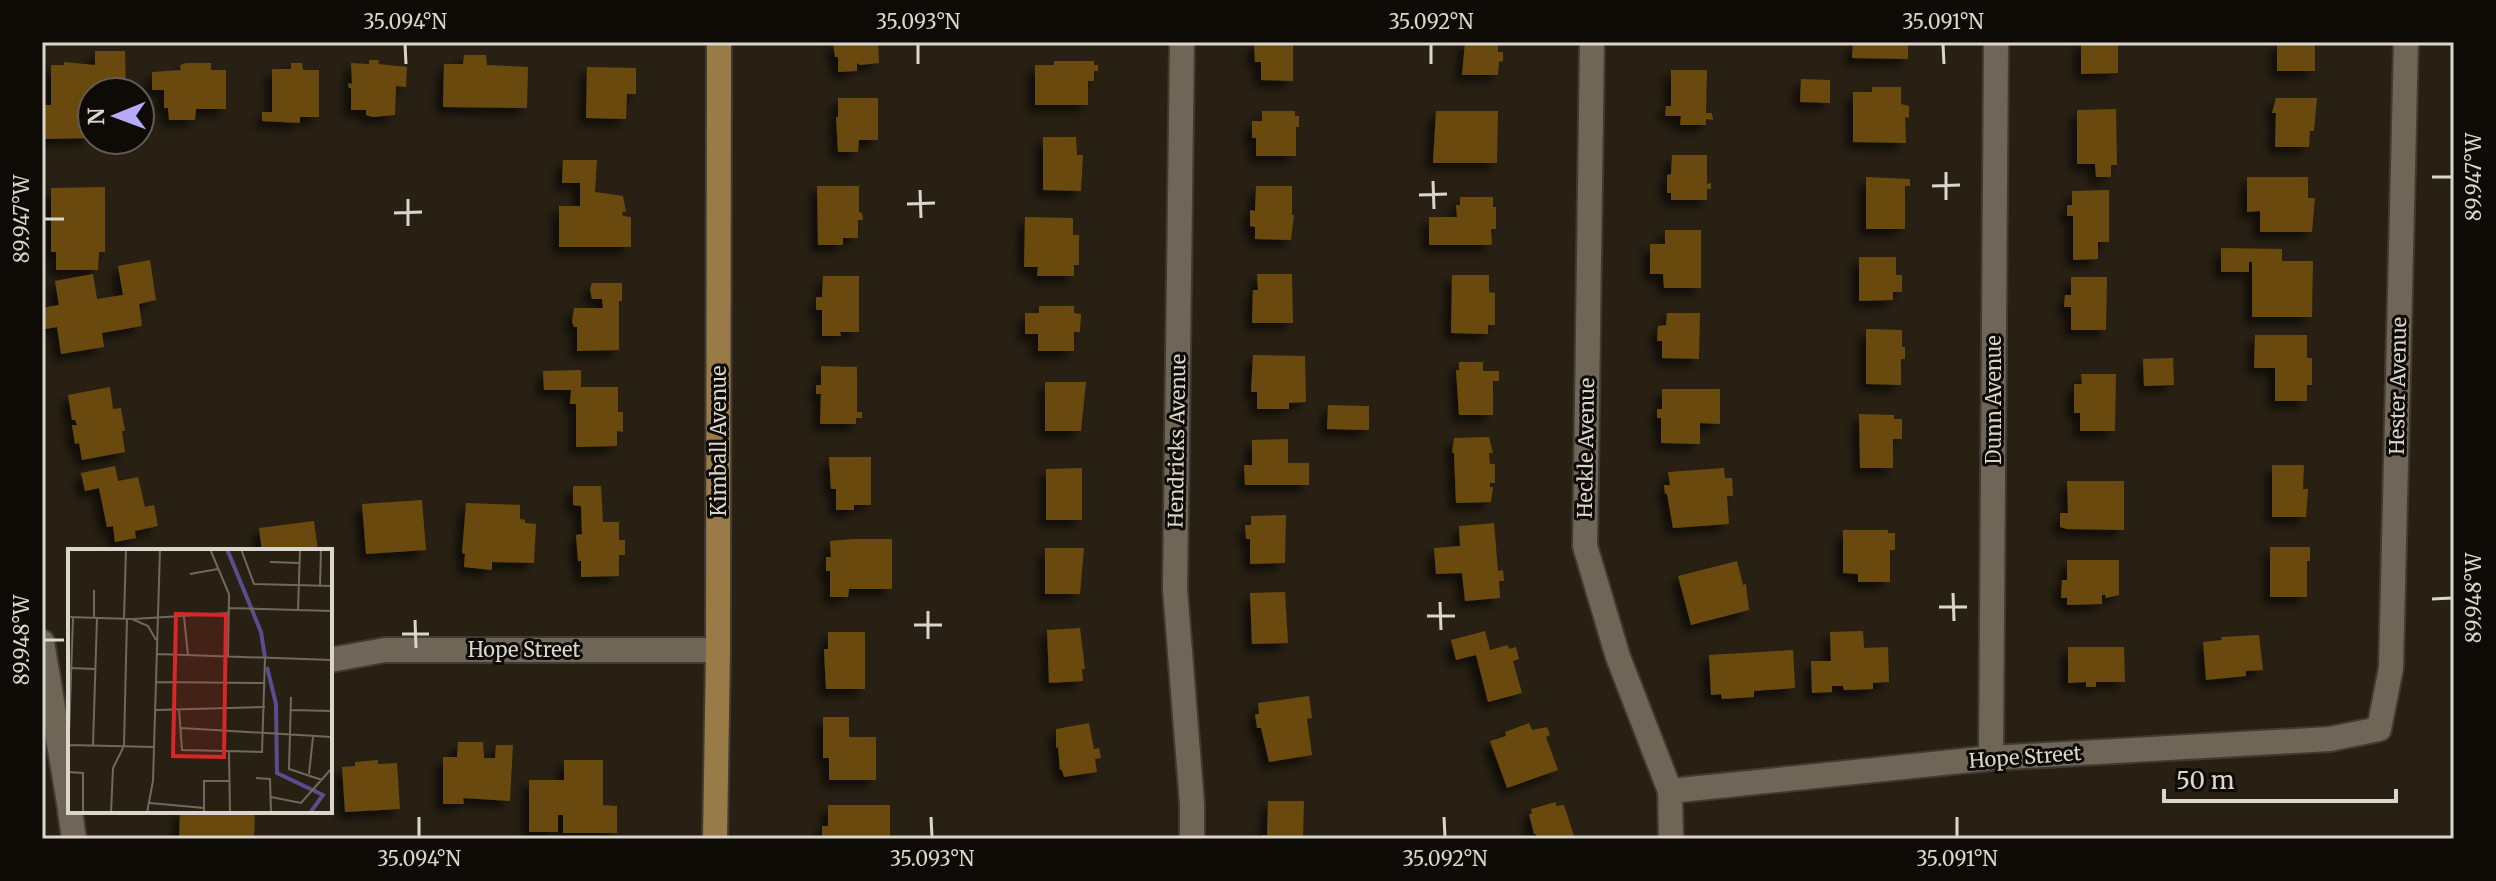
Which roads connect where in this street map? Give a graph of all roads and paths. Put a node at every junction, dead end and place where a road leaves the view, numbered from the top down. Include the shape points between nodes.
1 (719, 42) edge
2 (1182, 42) edge
3 (1592, 42) edge
4 (1996, 42) edge
5 (2406, 42) edge
6 (42, 642) edge
7 (718, 650) junction
8 (332, 660) edge
9 (2379, 729) joint
10 (65, 740) edge
11 (1991, 758) junction
12 (68, 782) edge
13 (1670, 791) junction
14 (70, 813) edge
15 (74, 839) edge
16 (715, 839) edge
17 (1192, 839) edge
18 (1671, 839) edge

1 - 7 main road, Kimball Avenue
2 - 17 street, Hendricks Avenue via 1175,589
3 - 13 street, Heckle Avenue via 1585,546 1618,657
4 - 11 street, Dunn Avenue
5 - 9 street, Hester Avenue via 2391,668
6 - 10 street
7 - 8 street, Hope Street via 385,650
7 - 16 main road, Kimball Avenue
9 - 11 street, Hope Street via 2330,739
10 - 12 street
11 - 13 street, Hope Street
13 - 18 street, Heckle Avenue
14 - 15 street

